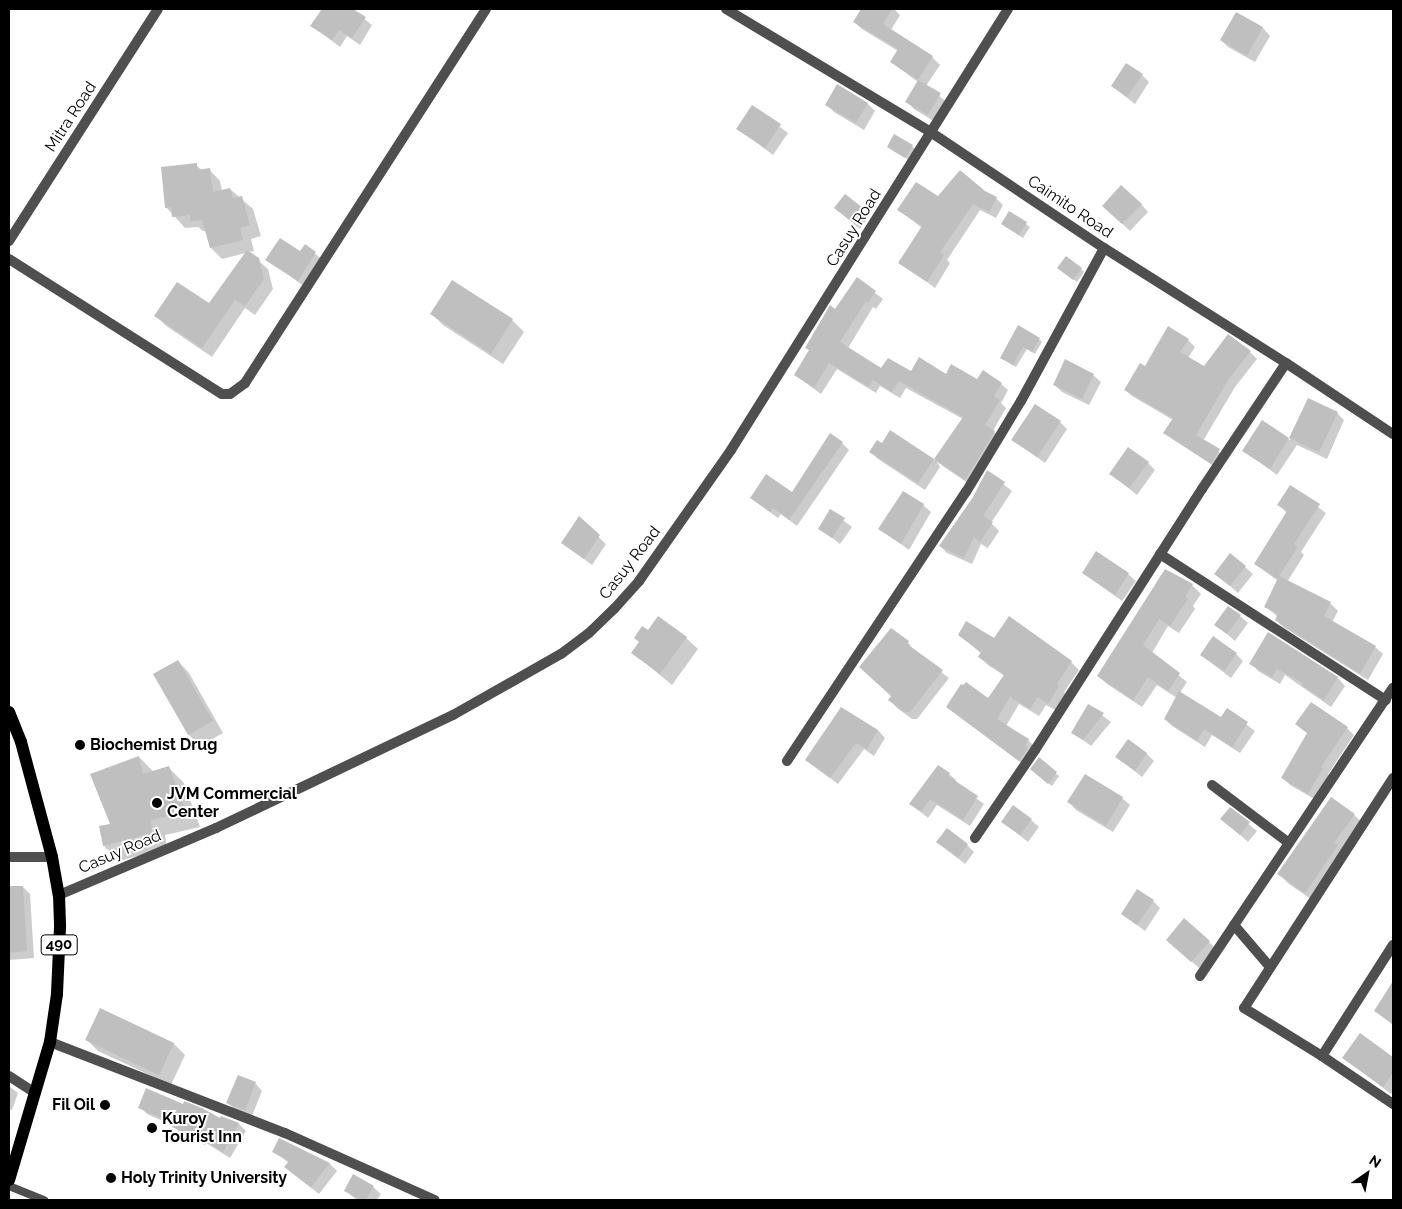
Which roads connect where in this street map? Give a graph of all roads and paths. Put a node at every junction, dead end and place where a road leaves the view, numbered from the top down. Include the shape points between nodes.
1 (158, 9) edge
2 (486, 9) edge
3 (726, 9) edge
4 (1008, 9) edge
5 (932, 133) junction
6 (9, 241) edge
7 (1104, 248) junction
8 (9, 259) edge
9 (1286, 363) junction
10 (1393, 434) edge
11 (1160, 554) junction
12 (1393, 688) edge
13 (1386, 700) junction
14 (9, 712) edge
15 (787, 761) dead end
16 (1393, 778) edge
17 (1212, 784) dead end
18 (975, 838) dead end
19 (1289, 843) junction
20 (9, 857) edge
21 (52, 857) junction
22 (59, 895) junction
23 (1234, 925) junction
24 (1393, 945) edge
25 (1270, 967) junction
26 (1200, 976) dead end
27 (50, 1042) junction
28 (1322, 1056) junction
29 (9, 1076) edge
30 (35, 1094) junction
31 (1393, 1104) edge
32 (9, 1180) edge
33 (9, 1186) edge
34 (44, 1200) edge
35 (435, 1200) edge

1 - 6 street, Mitra Road
2 - 8 street via 245,382 230,394 222,394
3 - 5 street, Caimito Road
4 - 5 street, Casuy Road
5 - 7 street, Caimito Road
5 - 22 street, Casuy Road via 731,450 639,581 589,633 561,654 453,715 216,828
7 - 9 street, Caimito Road
7 - 15 street via 1021,401 966,492
9 - 10 street, Caimito Road
9 - 11 street
11 - 13 street
11 - 18 street
12 - 13 street
13 - 19 street
14 - 21 main road, 490 via 21,742
16 - 25 street
17 - 19 street
19 - 23 street
20 - 21 street
21 - 22 main road, 490
22 - 27 main road, 490 via 57,994
23 - 25 street
23 - 26 street
24 - 28 street
25 - 28 street via 1244,1008
27 - 30 main road, 490
27 - 35 street via 285,1133
28 - 31 street
29 - 30 street
30 - 32 main road, 490
33 - 34 lane

